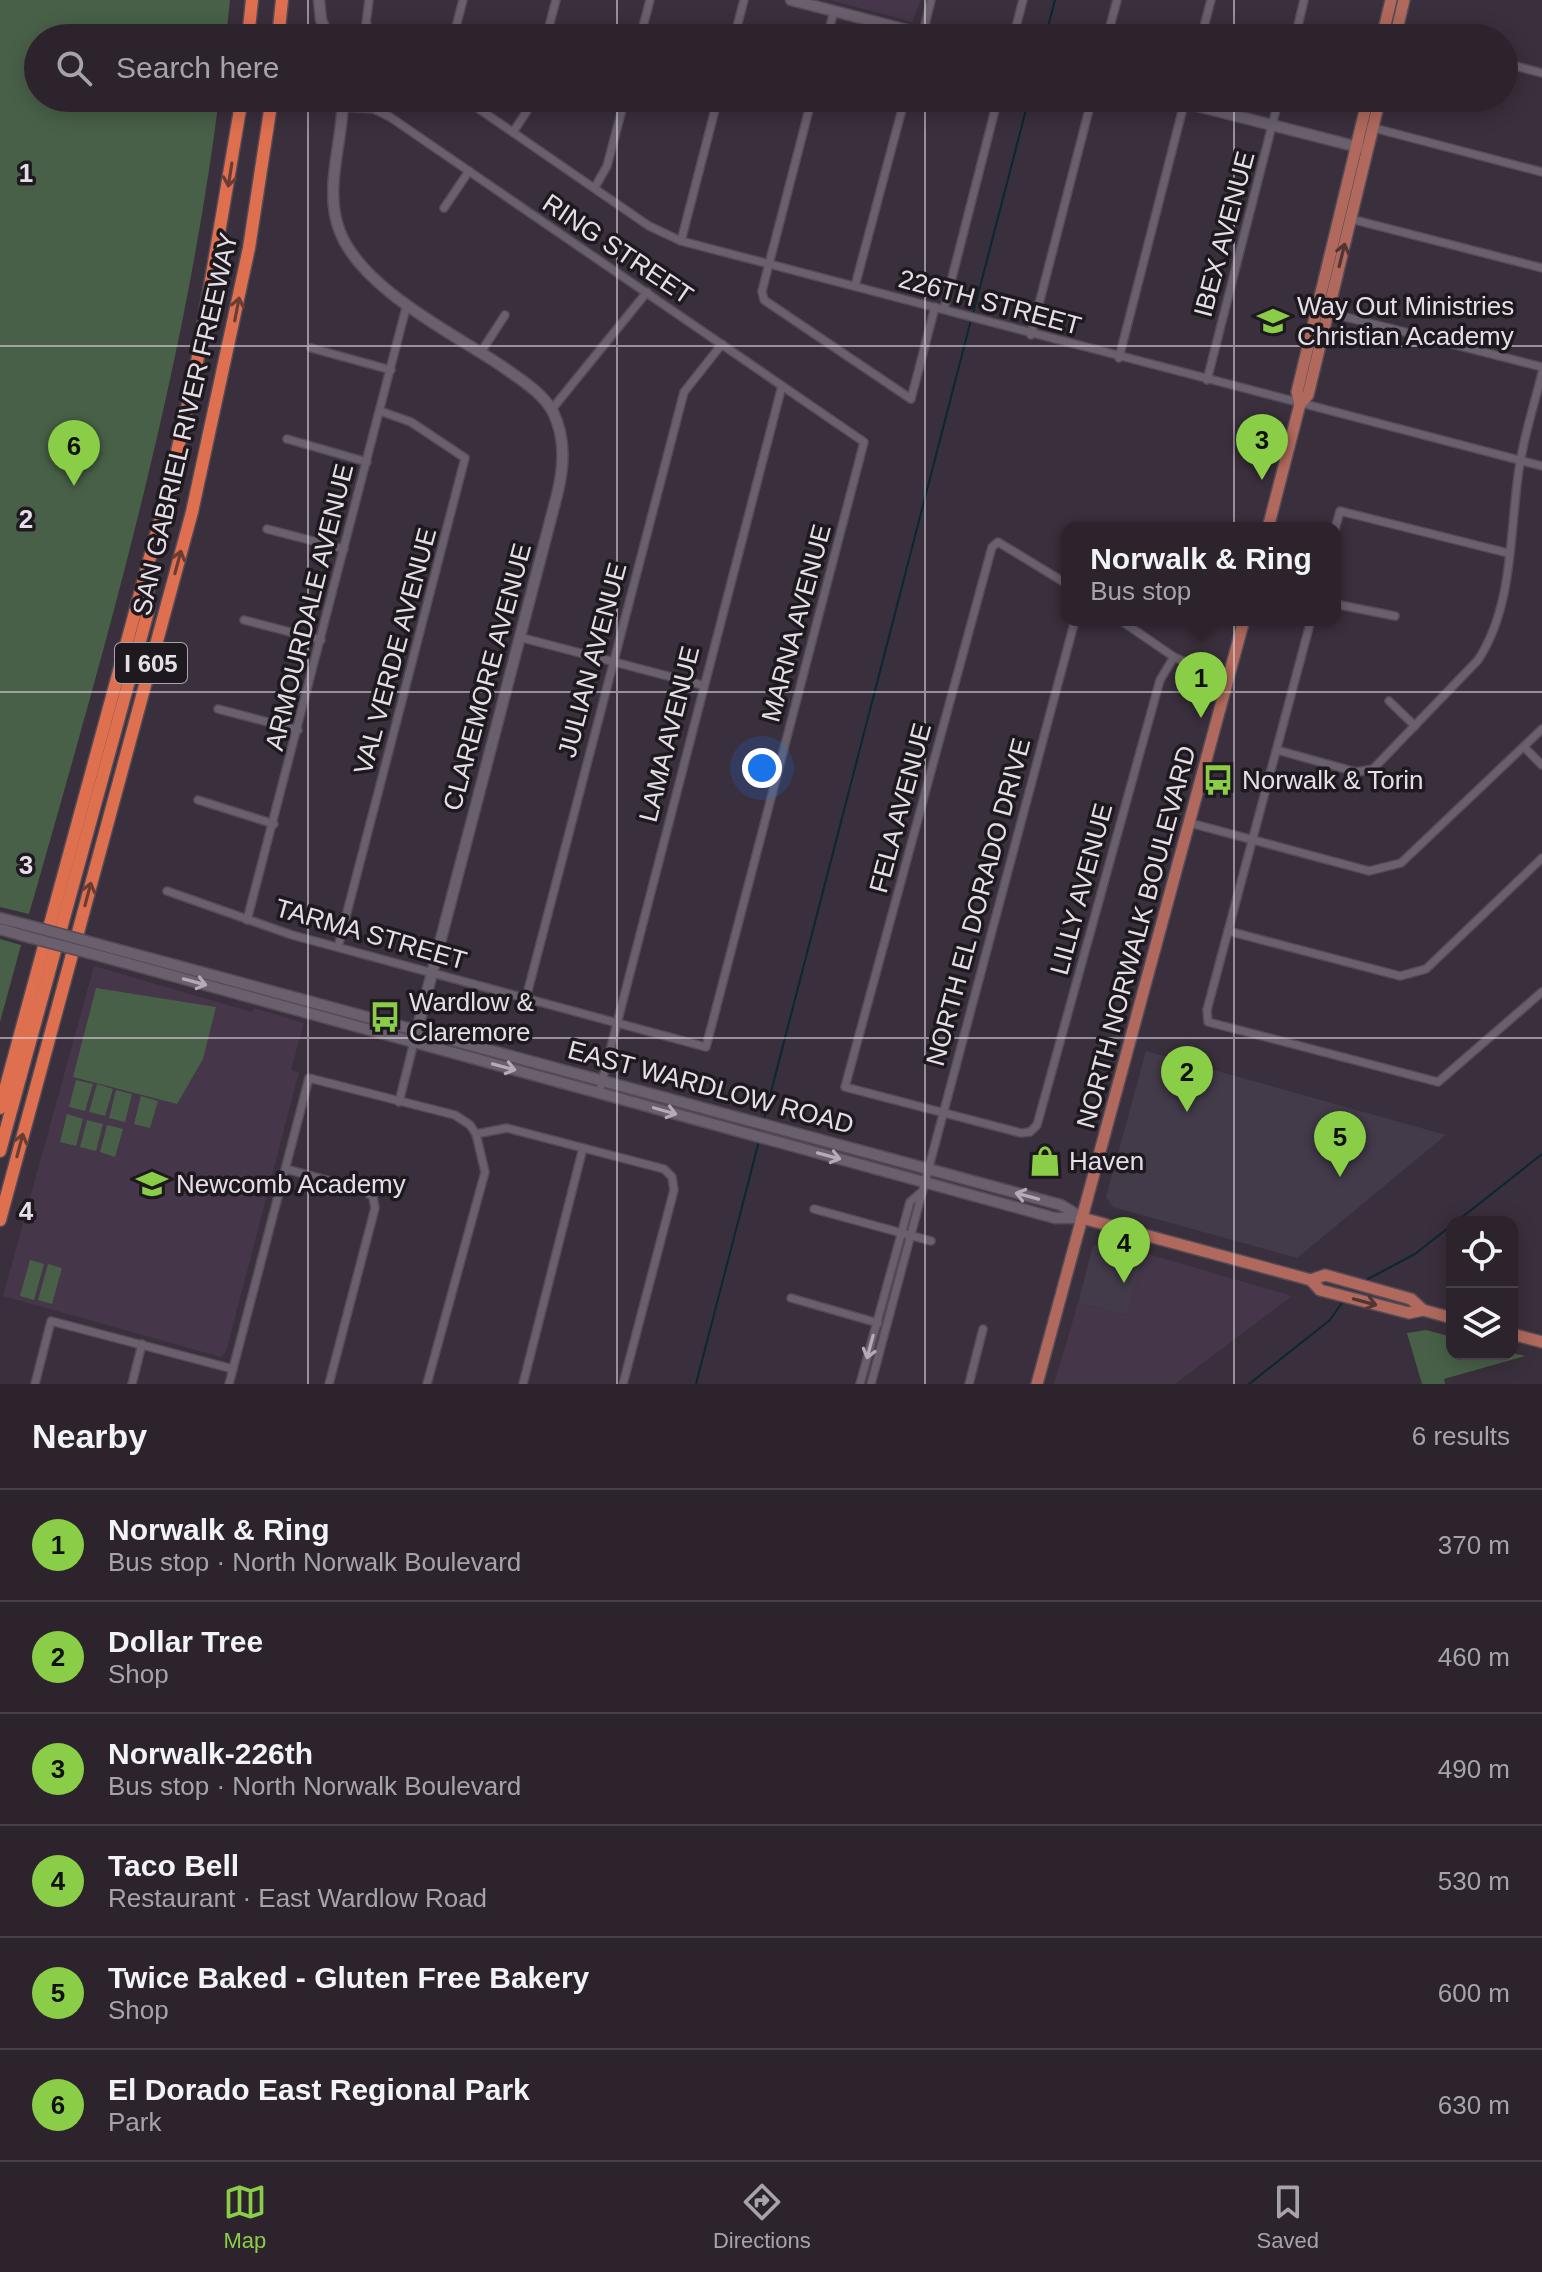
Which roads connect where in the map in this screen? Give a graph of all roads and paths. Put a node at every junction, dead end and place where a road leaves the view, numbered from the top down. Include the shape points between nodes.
1 (252, 0) edge
2 (282, 0) edge
3 (319, 0) edge
4 (369, 0) edge
5 (463, 0) edge
6 (556, 0) edge
7 (650, 0) edge
8 (744, 0) edge
9 (791, 0) edge
10 (931, 0) edge
11 (1023, 0) edge
12 (1117, 0) edge
13 (1211, 0) edge
14 (1304, 0) edge
15 (1391, 0) edge
16 (1404, 0) edge
17 (834, 11) junction
18 (249, 24) edge
19 (279, 24) edge
20 (323, 24) edge
21 (367, 24) edge
22 (457, 24) edge
23 (550, 24) edge
24 (644, 24) edge
25 (738, 24) edge
26 (831, 24) edge
27 (880, 24) edge
28 (925, 24) edge
29 (1017, 24) edge
30 (1111, 24) edge
31 (1205, 24) edge
32 (1298, 24) edge
33 (1385, 24) edge
34 (1400, 24) edge
35 (1518, 67) edge
36 (1542, 73) edge
37 (240, 112) edge
38 (270, 112) edge
39 (342, 112) edge
40 (380, 112) edge
41 (484, 112) edge
42 (526, 112) edge
43 (621, 112) edge
44 (714, 112) edge
45 (808, 112) edge
46 (901, 112) edge
47 (994, 112) edge
48 (1088, 112) edge
49 (1182, 112) edge
50 (1225, 112) edge
51 (1276, 112) edge
52 (1368, 112) edge
53 (1374, 112) edge
54 (1272, 126) junction
55 (1367, 126) junction
56 (513, 132) junction
57 (1362, 148) junction
58 (469, 171) junction
59 (1542, 172) edge
60 (595, 187) junction
61 (444, 208) dead end
62 (1351, 219) junction
63 (681, 241) junction
64 (769, 264) junction
65 (1542, 268) edge
66 (855, 286) junction
67 (647, 292) junction
68 (407, 304) junction
69 (935, 307) junction
70 (944, 309) junction
71 (1322, 311) junction
72 (505, 315) dead end
73 (1031, 335) junction
74 (722, 344) junction
75 (311, 348) dead end
76 (481, 352) junction
77 (1119, 358) junction
78 (391, 370) junction
79 (1542, 370) edge
80 (1207, 380) junction
81 (782, 386) junction
82 (1300, 404) junction
83 (552, 409) junction
84 (380, 411) junction
85 (287, 439) dead end
86 (864, 442) joint
87 (1520, 461) junction
88 (367, 462) junction
89 (1542, 466) edge
90 (1270, 522) edge
91 (1337, 522) edge
92 (267, 529) dead end
93 (344, 549) junction
94 (1508, 553) junction
95 (146, 572) junction
96 (1061, 580) edge
97 (1341, 605) edge
98 (1395, 616) dead end
99 (244, 620) dead end
100 (1073, 626) edge
101 (1129, 626) edge
102 (1242, 626) edge
103 (1309, 626) edge
104 (519, 637) junction
105 (321, 640) junction
106 (1174, 657) junction
107 (612, 661) junction
108 (1228, 680) junction
109 (702, 685) junction
110 (1389, 701) dead end
111 (218, 709) dead end
112 (1415, 726) junction
113 (1542, 729) edge
114 (298, 730) junction
115 (1524, 747) junction
116 (1277, 750) junction
117 (1542, 765) edge
118 (198, 800) dead end
119 (1190, 823) junction
120 (274, 824) junction
121 (1253, 840) junction
122 (1542, 858) edge
123 (167, 891) dead end
124 (0, 918) edge
125 (247, 920) junction
126 (0, 929) edge
127 (29, 931) junction
128 (1228, 931) junction
129 (338, 947) junction
130 (95, 949) junction
131 (433, 972) junction
132 (1542, 992) edge
133 (526, 998) junction
134 (616, 1022) junction
135 (417, 1030) junction
136 (414, 1042) junction
137 (706, 1047) joint
138 (603, 1080) junction
139 (599, 1093) junction
140 (399, 1102) junction
141 (0, 1108) edge
142 (941, 1113) junction
143 (476, 1134) junction
144 (583, 1148) junction
145 (0, 1151) edge
146 (926, 1168) junction
147 (286, 1169) junction
148 (922, 1181) junction
149 (919, 1194) junction
150 (814, 1209) dead end
151 (1082, 1218) junction
152 (0, 1220) edge
153 (901, 1233) junction
154 (911, 1236) junction
155 (931, 1241) dead end
156 (890, 1273) junction
157 (901, 1276) junction
158 (791, 1298) dead end
159 (1446, 1316) edge
160 (877, 1322) junction
161 (887, 1325) junction
162 (983, 1329) dead end
163 (1518, 1336) edge
164 (1542, 1342) edge
165 (142, 1344) junction
166 (233, 1369) junction
167 (35, 1384) edge
168 (132, 1384) edge
169 (229, 1384) edge
170 (329, 1384) edge
171 (427, 1384) edge
172 (523, 1384) edge
173 (623, 1384) edge
174 (860, 1384) edge
175 (871, 1384) edge
176 (969, 1384) edge
177 (1037, 1384) edge

1 - 18 highway
2 - 19 highway
3 - 20 main road
4 - 21 street
5 - 22 street
6 - 23 street
7 - 24 street
8 - 25 street
9 - 17 main road
10 - 28 street
11 - 29 street
12 - 30 street
13 - 31 street
14 - 32 street
15 - 33 main road
16 - 34 main road
17 - 26 street
17 - 27 main road
35 - 36 street
37 -> 95 highway, SAN GABRIEL RIVER FREEWAY / I 605 via 195,374
152 -> 38 highway, SAN GABRIEL RIVER FREEWAY / I 605 via 192,512 249,248
39 - 68 main road via 333,189 344,239 366,269
40 - 58 street, RING STREET
41 - 56 street, 226TH STREET
42 - 56 street
43 - 60 street via 607,166
44 - 63 street
45 - 64 street
46 - 66 street
47 - 70 street
48 - 73 street
49 - 77 street
50 - 54 main road
51 - 54 street, IBEX AVENUE
52 - 55 main road
53 - 55 main road
54 - 57 main road
54 - 80 street, IBEX AVENUE
55 - 57 main road
55 - 59 street
56 - 60 street, 226TH STREET
57 - 62 main road
57 - 71 main road
58 - 61 street
58 - 67 street, RING STREET
60 - 63 street, 226TH STREET via 649,226
62 - 65 street
71 -> 62 main road
63 - 64 street, 226TH STREET
64 - 66 street, 226TH STREET
64 - 69 street via 764,300 911,399
66 - 69 street, 226TH STREET
67 - 74 street, RING STREET
67 - 83 street
68 - 76 main road
68 - 78 street, ARMOURDALE AVENUE
69 - 70 street, 226TH STREET
70 - 73 street, 226TH STREET
71 - 79 street
71 - 82 main road via 1308,395
72 - 76 street
73 - 77 street, 226TH STREET
74 - 81 street, RING STREET
74 - 107 street, JULIAN AVENUE via 684,392
75 - 78 street
76 - 83 main road
77 - 80 street, 226TH STREET
78 - 84 street, ARMOURDALE AVENUE
79 - 87 street
80 - 82 street, 226TH STREET
81 - 86 street, RING STREET
81 - 109 street, LAMA AVENUE
82 - 87 street, 226TH STREET
82 - 90 main road
83 - 104 main road, CLAREMORE AVENUE via 560,431 562,473
84 - 88 street, ARMOURDALE AVENUE
84 - 129 street, VAL VERDE AVENUE via 411,422 465,458
85 - 88 street
86 - 137 street, MARNA AVENUE
87 - 89 street, 226TH STREET
87 - 94 street
88 - 93 street, ARMOURDALE AVENUE
91 - 94 street via 1340,511
92 - 93 street
93 - 105 street, ARMOURDALE AVENUE
94 - 112 street via 1501,608 1488,645
95 - 141 highway, SAN GABRIEL RIVER FREEWAY / I 605
95 - 145 highway, I 605 via 149,608
96 - 142 street, FELA AVENUE via 1010,546 998,542 992,547 845,1087
97 - 98 street
99 - 105 street
100 - 142 street, NORTH EL DORADO DRIVE
101 - 106 street
102 - 108 main road, NORTH NORWALK BOULEVARD
103 - 116 street
104 - 107 street
104 - 131 main road, CLAREMORE AVENUE
105 - 114 street, ARMOURDALE AVENUE
106 - 108 street
106 - 142 street, LILLY AVENUE via 1160,680 1037,1125 1021,1133
107 - 109 street
107 - 133 street, JULIAN AVENUE
108 - 119 main road, NORTH NORWALK BOULEVARD
109 - 134 street, LAMA AVENUE
110 - 112 street
111 - 114 street
112 - 116 street via 1373,769 1356,772
113 - 115 street
114 - 120 street, ARMOURDALE AVENUE
115 - 117 street
115 - 121 street via 1401,863 1369,871
116 - 121 street
118 - 120 street
119 - 121 street
119 - 151 main road, NORTH NORWALK BOULEVARD
120 - 125 street, ARMOURDALE AVENUE
121 - 128 street
122 - 128 street via 1426,969 1400,976
123 - 125 street, TARMA STREET
124 - 127 main road, EAST WARDLOW ROAD
125 - 129 street, TARMA STREET
126 - 127 main road, EAST WARDLOW ROAD
127 - 130 main road, EAST WARDLOW ROAD, bridge
128 - 132 street via 1208,1022 1438,1082
129 - 131 street, TARMA STREET
130 - 135 main road, EAST WARDLOW ROAD
130 -> 136 main road, EAST WARDLOW ROAD
131 - 133 street, TARMA STREET
131 - 135 main road, CLAREMORE AVENUE
133 - 134 street, TARMA STREET
134 - 137 street, TARMA STREET
134 - 138 street, LAMA AVENUE
135 - 136 main road, CLAREMORE AVENUE
135 - 138 main road, EAST WARDLOW ROAD
136 -> 139 main road, EAST WARDLOW ROAD
136 - 140 street, CLAREMORE AVENUE
138 - 139 street, LAMA AVENUE
138 - 146 main road, EAST WARDLOW ROAD
139 -> 148 main road, EAST WARDLOW ROAD
140 - 143 street via 455,1115
140 - 147 street via 309,1078
142 - 146 street, NORTH EL DORADO DRIVE
143 - 144 street via 507,1128
143 - 171 street via 485,1172
144 - 172 street
144 - 173 street via 664,1169 672,1177 674,1190
146 - 148 street, NORTH EL DORADO DRIVE
151 -> 146 main road, EAST WARDLOW ROAD via 1061,1205
147 - 166 street
147 - 170 street via 373,1197 375,1208
148 - 149 street, NORTH EL DORADO DRIVE
148 - 151 main road, EAST WARDLOW ROAD via 1055,1218
149 - 153 street, NORTH EL DORADO DRIVE via 910,1202
149 - 154 street, NORTH EL DORADO DRIVE
150 - 153 street
151 - 159 main road, EAST WARDLOW ROAD via 1311,1280 1325,1275 1411,1299 1423,1310
151 - 177 main road, NORTH NORWALK BOULEVARD
153 - 154 street
153 - 156 street, NORTH EL DORADO DRIVE
154 - 155 street
154 - 157 street, NORTH EL DORADO DRIVE
156 - 157 street
156 - 160 street, NORTH EL DORADO DRIVE
157 - 161 street, NORTH EL DORADO DRIVE
158 - 160 street
160 - 161 street
160 -> 174 street, NORTH EL DORADO DRIVE
161 - 175 street, NORTH EL DORADO DRIVE
162 - 176 street
163 - 164 main road
165 - 166 street
165 - 167 street via 51,1321
165 - 168 street
166 - 169 street

